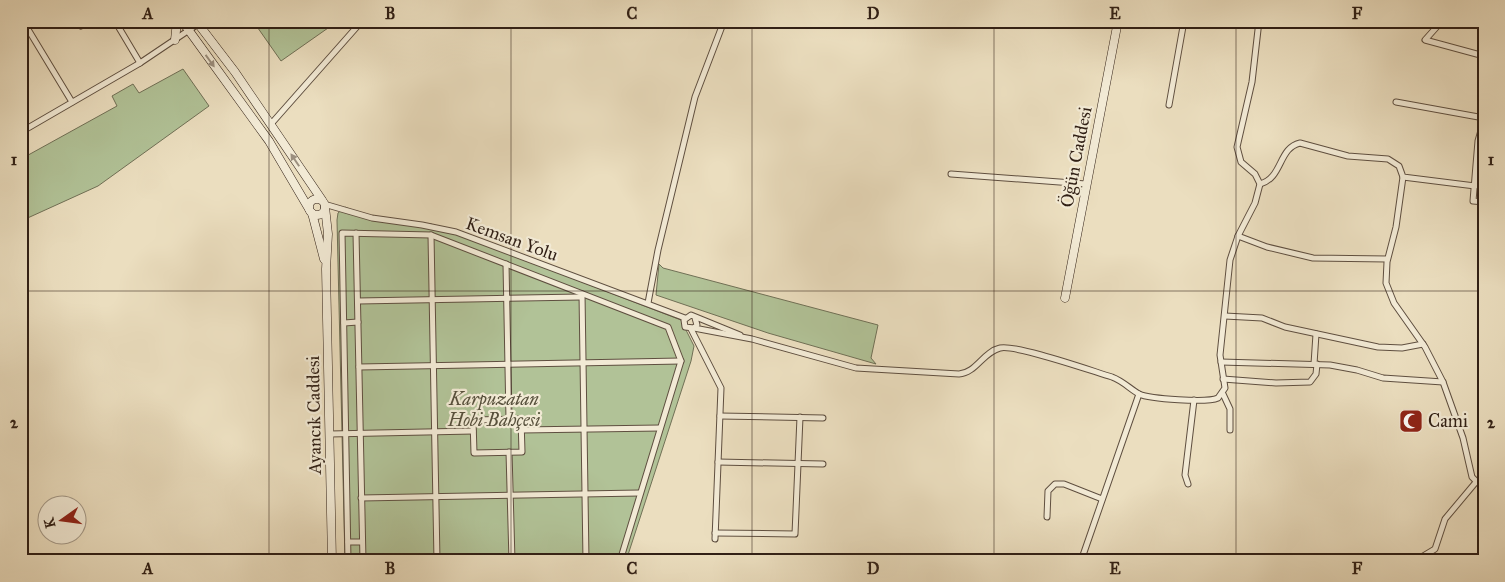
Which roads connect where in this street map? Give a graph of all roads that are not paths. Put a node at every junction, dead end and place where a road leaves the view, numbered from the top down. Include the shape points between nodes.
1 (23, 21) edge
2 (115, 21) edge
3 (177, 21) edge
4 (182, 21) edge
5 (362, 21) edge
6 (724, 21) edge
7 (1118, 21) edge
8 (1184, 21) edge
9 (1259, 21) edge
10 (1442, 21) edge
11 (197, 22) edge
12 (189, 31) junction
13 (176, 40) junction
14 (1484, 56) edge
15 (140, 63) junction
16 (72, 102) junction
17 (1396, 102) dead end
18 (1169, 105) dead end
19 (1484, 119) edge
20 (271, 124) junction
21 (21, 132) edge
22 (951, 174) dead end
23 (1403, 177) junction
24 (1086, 184) junction
25 (1260, 184) junction
26 (1474, 186) junction
27 (1484, 202) edge
28 (324, 204) junction
29 (311, 211) junction
30 (356, 232) junction
31 (431, 235) junction
32 (1238, 236) junction
33 (1388, 259) junction
34 (506, 264) junction
35 (326, 269) junction
36 (582, 296) junction
37 (506, 298) junction
38 (1065, 298) dead end
39 (432, 300) junction
40 (358, 301) junction
41 (648, 303) junction
42 (1225, 316) junction
43 (685, 318) junction
44 (695, 318) junction
45 (358, 322) junction
46 (344, 323) junction
47 (693, 329) junction
48 (1316, 334) junction
49 (752, 339) junction
50 (1423, 344) junction
51 (681, 361) junction
52 (1221, 362) junction
53 (582, 363) junction
54 (508, 364) junction
55 (1315, 364) junction
56 (434, 366) junction
57 (359, 367) junction
58 (1224, 379) junction
59 (1443, 382) junction
60 (1140, 394) junction
61 (1223, 394) junction
62 (1194, 400) junction
63 (720, 416) junction
64 (800, 417) junction
65 (823, 418) dead end
66 (509, 419) junction
67 (660, 428) junction
68 (583, 429) junction
69 (521, 430) junction
70 (1230, 430) dead end
71 (473, 431) junction
72 (435, 432) junction
73 (346, 433) junction
74 (360, 433) junction
75 (330, 434) junction
76 (510, 452) junction
77 (718, 462) junction
78 (798, 463) junction
79 (823, 464) dead end
80 (1476, 482) junction
81 (1188, 484) dead end
82 (1484, 484) edge
83 (640, 493) junction
84 (585, 494) junction
85 (510, 495) junction
86 (436, 497) junction
87 (362, 498) junction
88 (1102, 499) junction
89 (1047, 518) dead end
90 (715, 533) junction
91 (715, 539) dead end
92 (348, 542) junction
93 (362, 542) junction
94 (586, 560) edge
95 (620, 560) edge
96 (332, 561) edge
97 (348, 561) edge
98 (363, 561) edge
99 (437, 561) edge
100 (512, 561) edge
101 (547, 561) edge
102 (1081, 561) edge
103 (1415, 561) edge

1 - 16 street
2 - 15 street
3 - 13 street
4 - 12 street, Ayancık Caddesi
5 - 20 street
6 - 41 street via 695,97
7 - 24 street, Öğün Caddesi
8 - 18 street
9 - 25 street via 1252,82 1237,147 1241,162 1255,174
10 - 14 street via 1425,40
11 - 12 street
11 - 20 street, Ayancık Caddesi
12 - 13 street
12 -> 29 street, Ayancık Caddesi via 268,141
13 - 15 street
15 - 16 street
16 - 21 street
17 - 19 street
19 - 26 street via 1478,141
28 -> 20 street, Ayancık Caddesi
22 - 24 street
23 - 25 street via 1399,166 1388,159 1348,156 1300,143 1286,151 1273,177
23 - 26 street
23 - 33 street
24 - 38 street, Öğün Caddesi
25 - 32 street via 1255,203
26 - 27 street via 1473,201
28 - 29 street via 321,213
28 - 29 street via 312,200
28 - 35 street, Ayancık Caddesi via 328,234
28 - 41 street, Kemsan Yolu via 372,218 456,232
29 - 35 street, Ayancık Caddesi
30 - 31 street
30 - 40 street
30 - 46 street via 342,233
31 - 34 street
31 - 39 street
32 - 33 street via 1312,258
32 - 42 street via 1230,260
33 - 50 street via 1386,278 1391,296
34 - 36 street
34 - 37 street
35 - 75 street, Ayancık Caddesi
36 - 37 street
36 - 51 street via 668,327
36 - 53 street
37 - 39 street
37 - 54 street
39 - 40 street
39 - 56 street
40 - 45 street
41 - 43 street, Kemsan Yolu
42 - 48 street via 1262,318
42 - 52 street
43 - 44 street via 691,315
43 - 47 street via 684,325
44 - 47 street via 697,322
44 - 49 street
45 - 46 street
45 - 57 street
46 - 73 street
47 - 49 street
47 - 63 street via 721,388
48 - 50 street via 1378,347 1402,348
48 - 55 street
49 - 60 street via 856,368 959,374 969,371 989,352 1012,347 1112,377
50 - 59 street
51 - 53 street
51 - 67 street
52 - 55 street
52 - 58 street
53 - 54 street
53 - 68 street
54 - 56 street
54 - 66 street
55 - 58 street via 1316,374 1310,382
55 - 59 street via 1344,367 1383,378
56 - 57 street
56 - 72 street
57 - 74 street
58 - 61 street
59 - 80 street
60 - 62 street
60 - 88 street
61 - 62 street via 1215,400
61 - 70 street via 1230,409
62 - 81 street via 1185,475
63 - 64 street
63 - 77 street
64 - 65 street
64 - 78 street
66 - 69 street via 521,419
66 - 71 street via 473,420
67 - 68 street
67 - 83 street
68 - 69 street
68 - 84 street
69 - 76 street via 522,452
71 - 72 street
71 - 76 street via 474,452
72 - 74 street
72 - 86 street
73 - 74 street
73 - 75 street
73 - 92 street
74 - 87 street
75 - 96 street, Ayancık Caddesi
76 - 85 street
77 - 78 street
77 - 90 street
78 - 79 street
78 - 90 street via 795,534
80 - 82 street
80 - 103 street via 1445,519 1435,550
83 - 84 street
83 - 95 street
84 - 85 street
84 - 94 street
85 - 86 street
85 - 100 street
86 - 87 street
86 - 99 street
87 - 93 street
88 - 89 street via 1064,484 1055,484 1048,491
88 - 102 street
90 - 91 street
92 - 93 street
92 - 97 street
93 - 98 street
94 - 95 street
94 - 101 street

